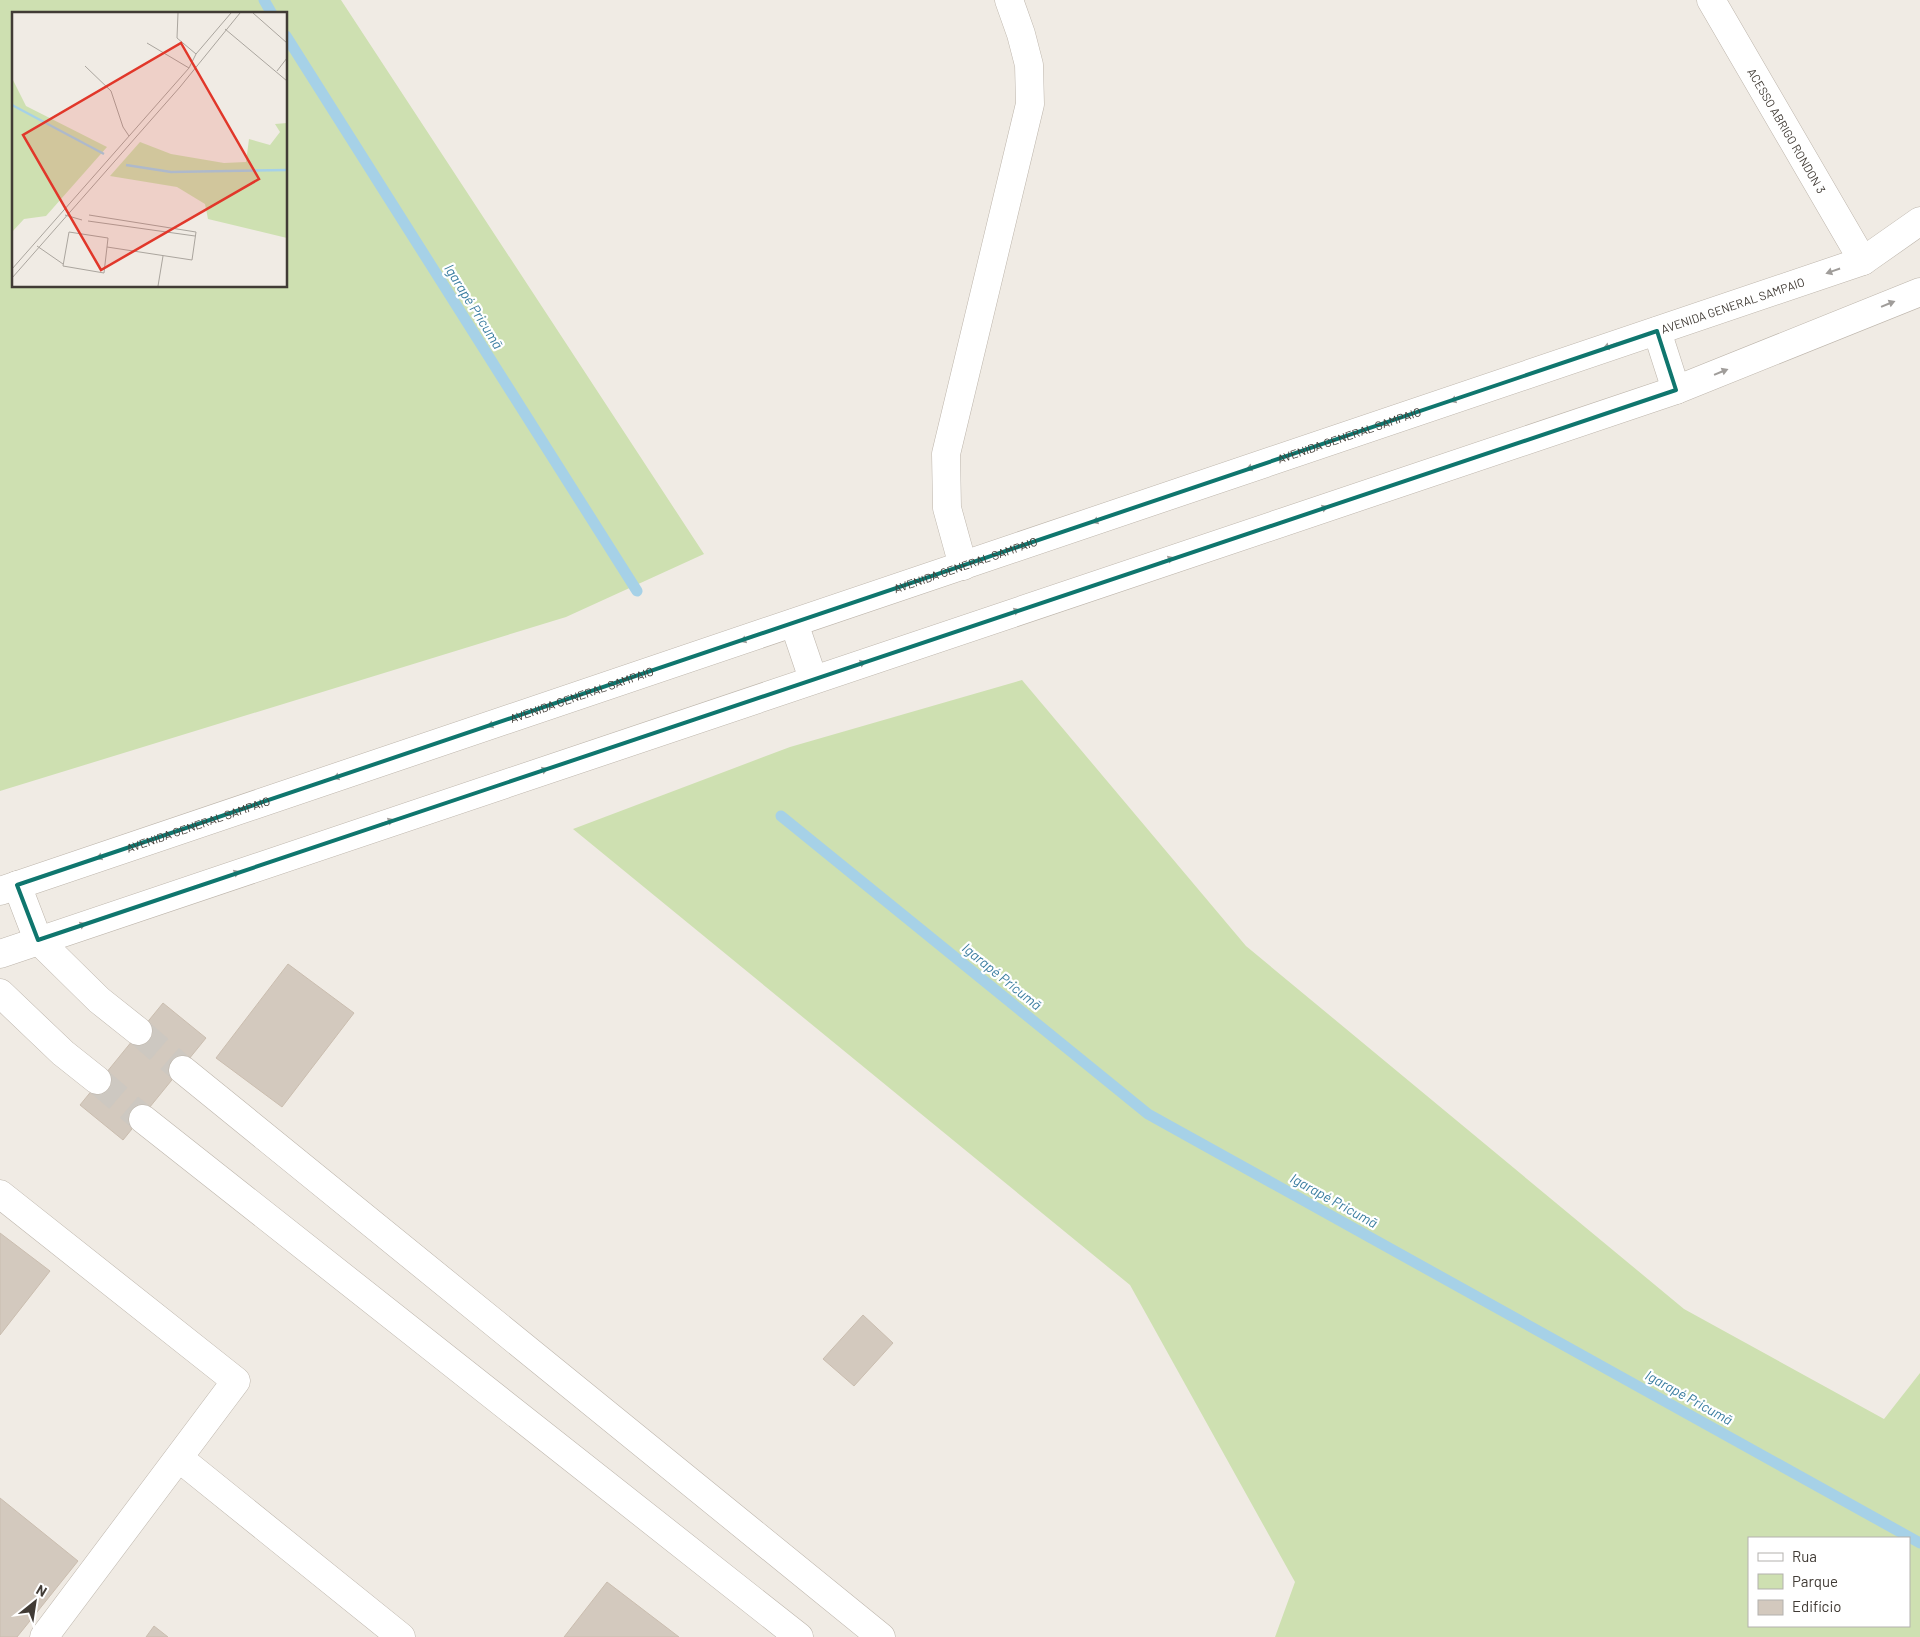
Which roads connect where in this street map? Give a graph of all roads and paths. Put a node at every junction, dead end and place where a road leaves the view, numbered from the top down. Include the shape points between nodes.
1 (1008, 0) edge
2 (1711, 0) edge
3 (1920, 221) edge
4 (1863, 261) junction
5 (1920, 292) edge
6 (1657, 331) junction
7 (1676, 390) junction
8 (963, 566) junction
9 (794, 623) junction
10 (813, 679) junction
11 (8, 888) edge
12 (38, 940) junction
13 (0, 954) edge
14 (0, 993) edge
15 (138, 1031) tunnel mouth
16 (184, 1070) tunnel mouth
17 (97, 1080) tunnel mouth
18 (143, 1118) tunnel mouth
19 (0, 1194) edge
20 (178, 1458) junction
21 (44, 1637) edge
22 (401, 1637) edge
23 (799, 1637) edge
24 (881, 1637) edge

1 - 8 street via 1029,65 1030,104 946,454 947,508
2 - 4 street, ACESSO ABRIGO RONDON 3
3 - 4 street, AVENIDA GENERAL SAMPAIO
4 -> 6 street, AVENIDA GENERAL SAMPAIO
7 -> 5 street
6 - 7 street
6 -> 8 street, AVENIDA GENERAL SAMPAIO
10 -> 7 street
8 - 9 street, AVENIDA GENERAL SAMPAIO
9 - 10 street
9 -> 11 street, AVENIDA GENERAL SAMPAIO
12 -> 10 street
11 - 12 street
12 - 13 street
12 - 15 street via 99,1000
14 - 17 street via 63,1053
16 - 24 street
18 - 23 street
19 - 20 street via 236,1380
20 - 21 street
20 - 22 street

